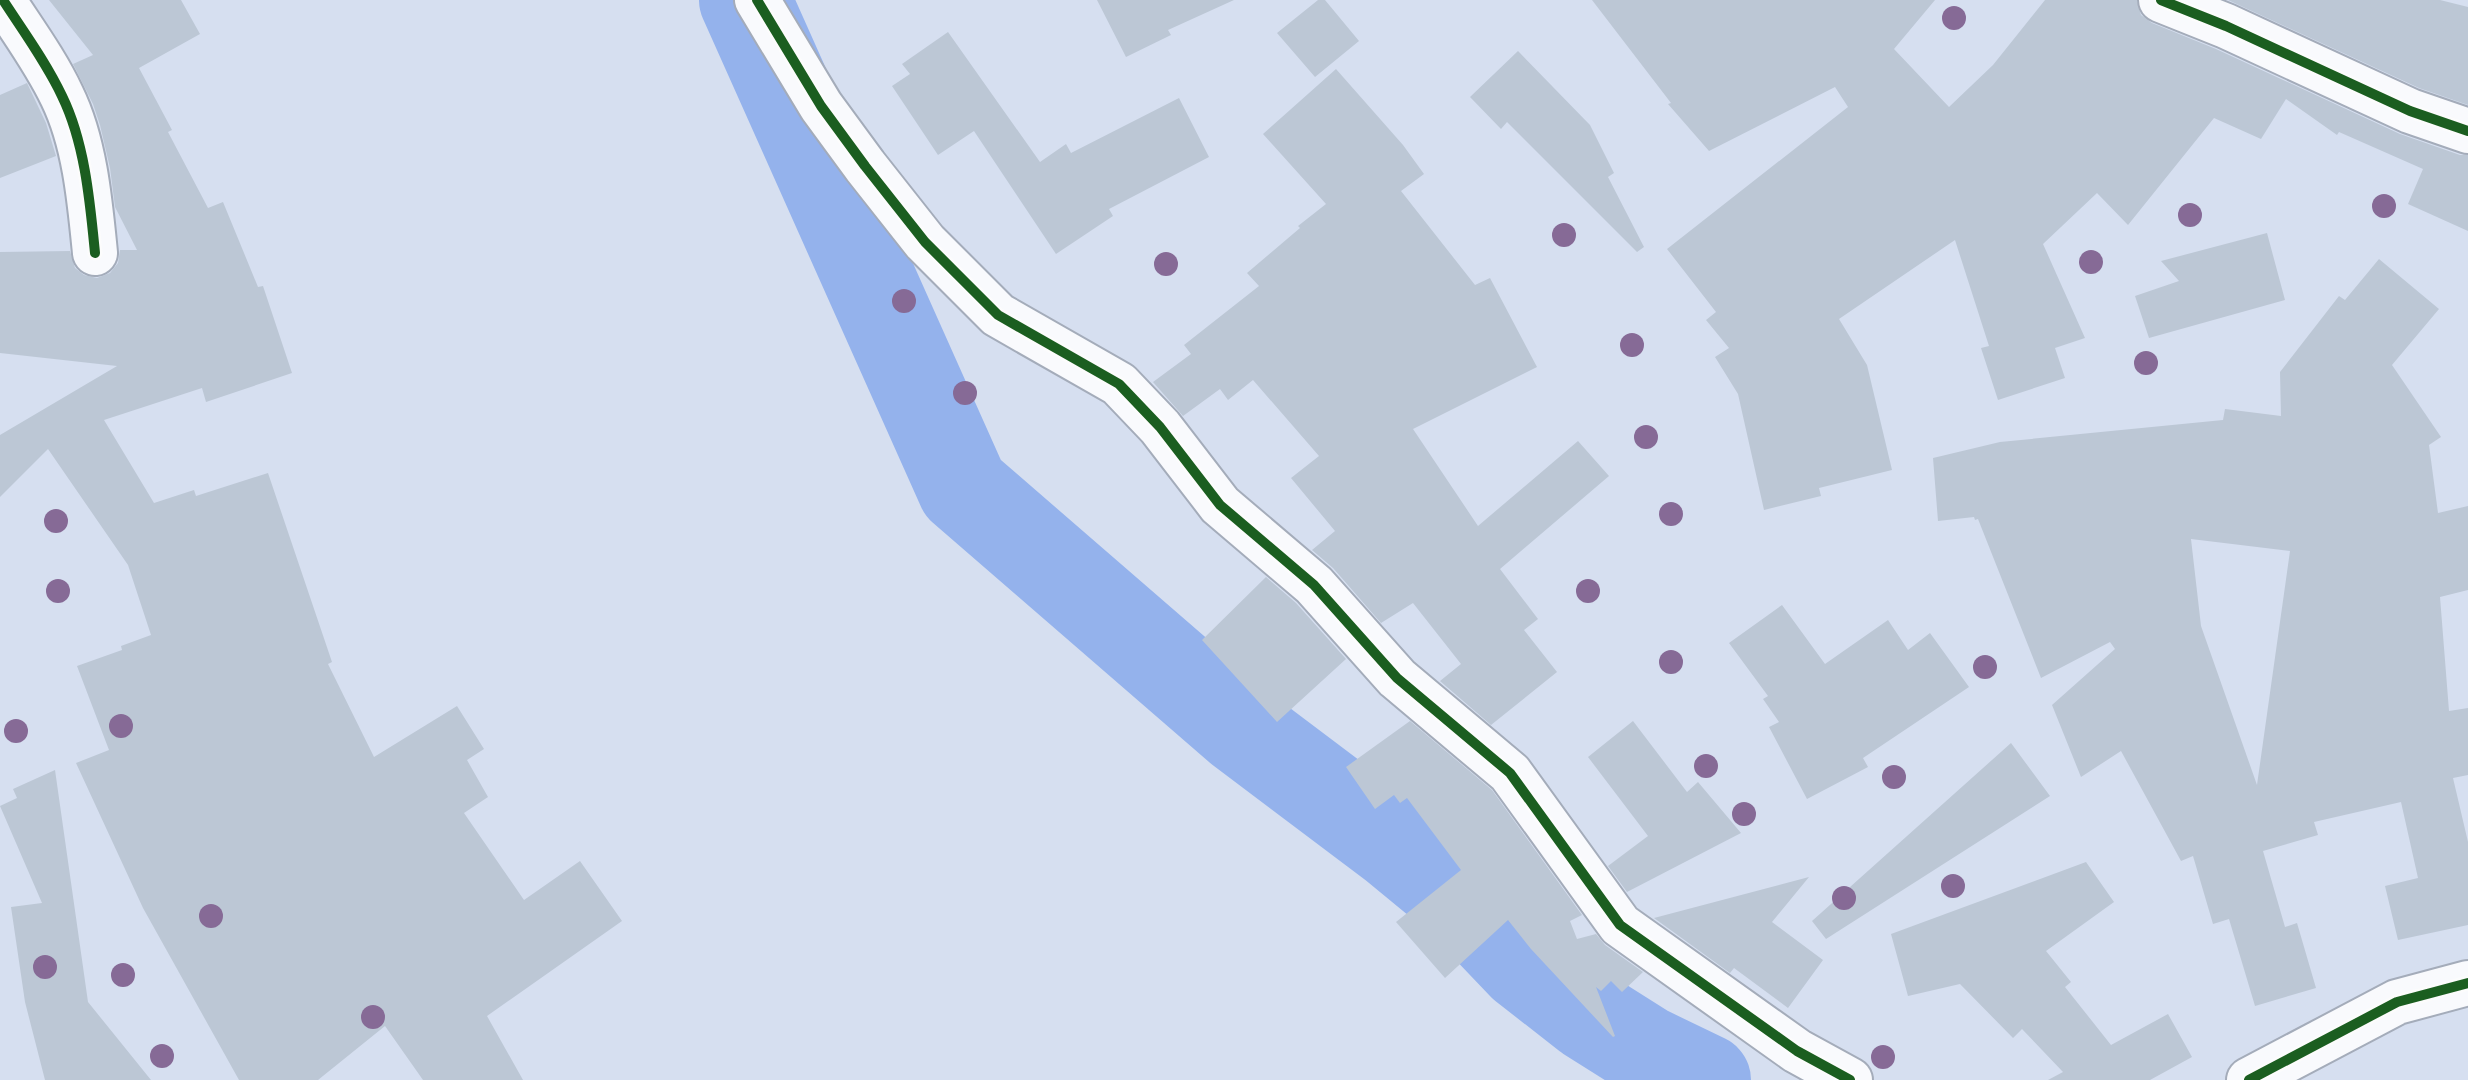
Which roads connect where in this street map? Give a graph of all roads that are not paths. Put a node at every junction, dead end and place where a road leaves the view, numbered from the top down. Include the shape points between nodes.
1 (3, 0) edge
2 (757, 0) edge
3 (2161, 0) edge
4 (2468, 131) edge
5 (95, 253) dead end
6 (2468, 983) edge
7 (1850, 1080) edge
8 (2249, 1080) edge

1 - 5 street via 62,96 90,192
2 - 7 street via 821,106 865,166 925,242 998,315 1119,384 1220,505 1314,585 1397,678 1510,773 1620,925 1797,1051
3 - 4 street via 2410,111
6 - 8 street via 2397,1002

